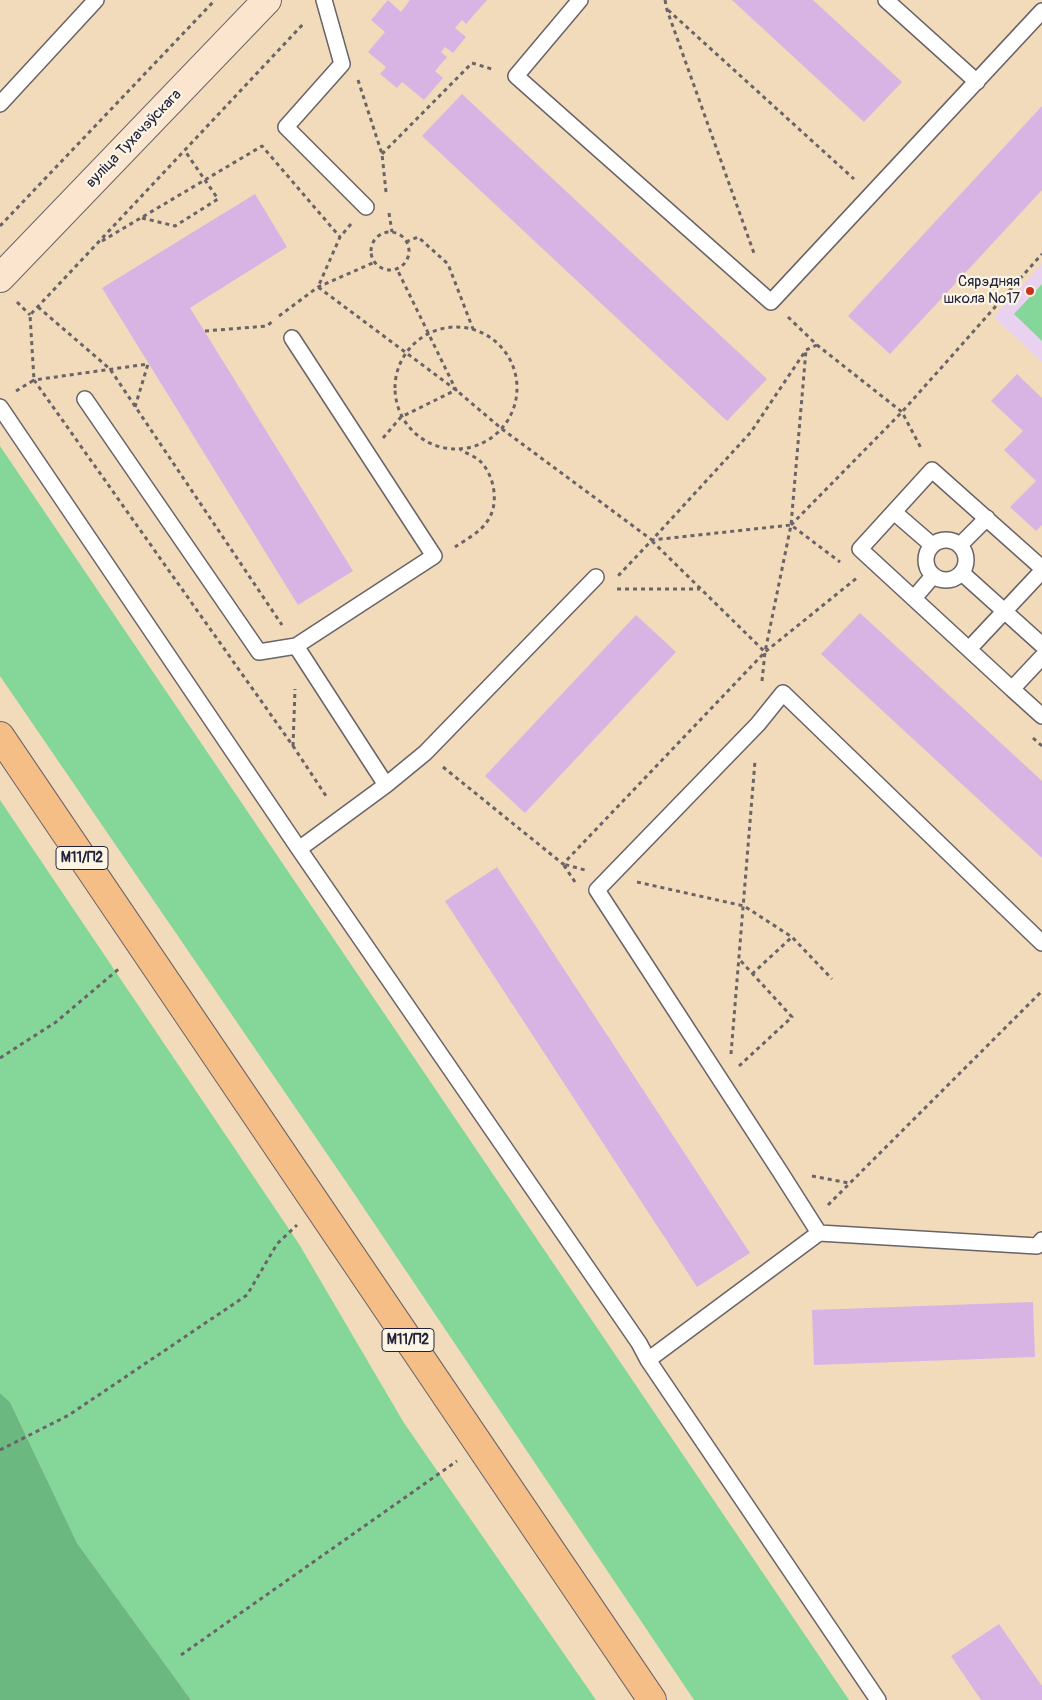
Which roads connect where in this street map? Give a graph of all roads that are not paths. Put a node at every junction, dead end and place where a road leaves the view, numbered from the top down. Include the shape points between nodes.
1 (96, 0) edge
2 (267, 0) edge
3 (325, 0) edge
4 (580, 0) edge
5 (886, 0) edge
6 (1042, 11) edge
7 (977, 82) junction
8 (0, 104) edge
9 (366, 207) road end
10 (0, 278) edge
11 (292, 338) dead end
12 (85, 399) dead end
13 (0, 408) edge
14 (894, 512) junction
15 (987, 518) junction
16 (932, 545) junction
17 (960, 545) junction
18 (1042, 569) edge
19 (962, 573) junction
20 (933, 576) junction
21 (601, 583) road end
22 (914, 598) junction
23 (1004, 612) junction
24 (1042, 645) edge
25 (296, 646) junction
26 (969, 649) junction
27 (1042, 657) edge
28 (1012, 689) junction
29 (1042, 716) edge
30 (0, 736) edge
31 (386, 785) junction
32 (299, 848) junction
33 (1042, 943) edge
34 (815, 1227) junction
35 (1042, 1240) edge
36 (648, 1360) junction
37 (652, 1700) edge
38 (878, 1700) edge

1 - 8 lane
2 - 10 street, вуліца Тухачэўскага
3 - 9 lane via 342,64 286,127
4 - 7 lane via 516,76 771,302
5 - 7 lane
6 - 7 lane
11 - 25 lane via 434,556
12 - 25 lane via 259,652
13 - 32 lane
14 - 15 lane via 932,470
14 - 16 lane
14 - 22 lane via 860,549
15 - 17 lane
15 - 18 lane
16 - 17 lane via 946,540
16 - 20 lane via 926,556 927,567
17 - 19 lane via 966,560
18 - 23 lane
19 - 20 lane via 952,580
19 - 23 lane
20 - 22 lane
21 - 31 lane via 425,753
22 - 26 lane
23 - 24 lane
23 - 26 lane
25 - 31 lane
26 - 28 lane
27 - 28 lane
28 - 29 lane
30 - 37 highway, М11/П2
31 - 32 lane
32 - 36 lane
33 - 34 lane via 783,694 758,724 597,890
34 - 35 lane via 1037,1246
34 - 36 lane
36 - 38 lane

